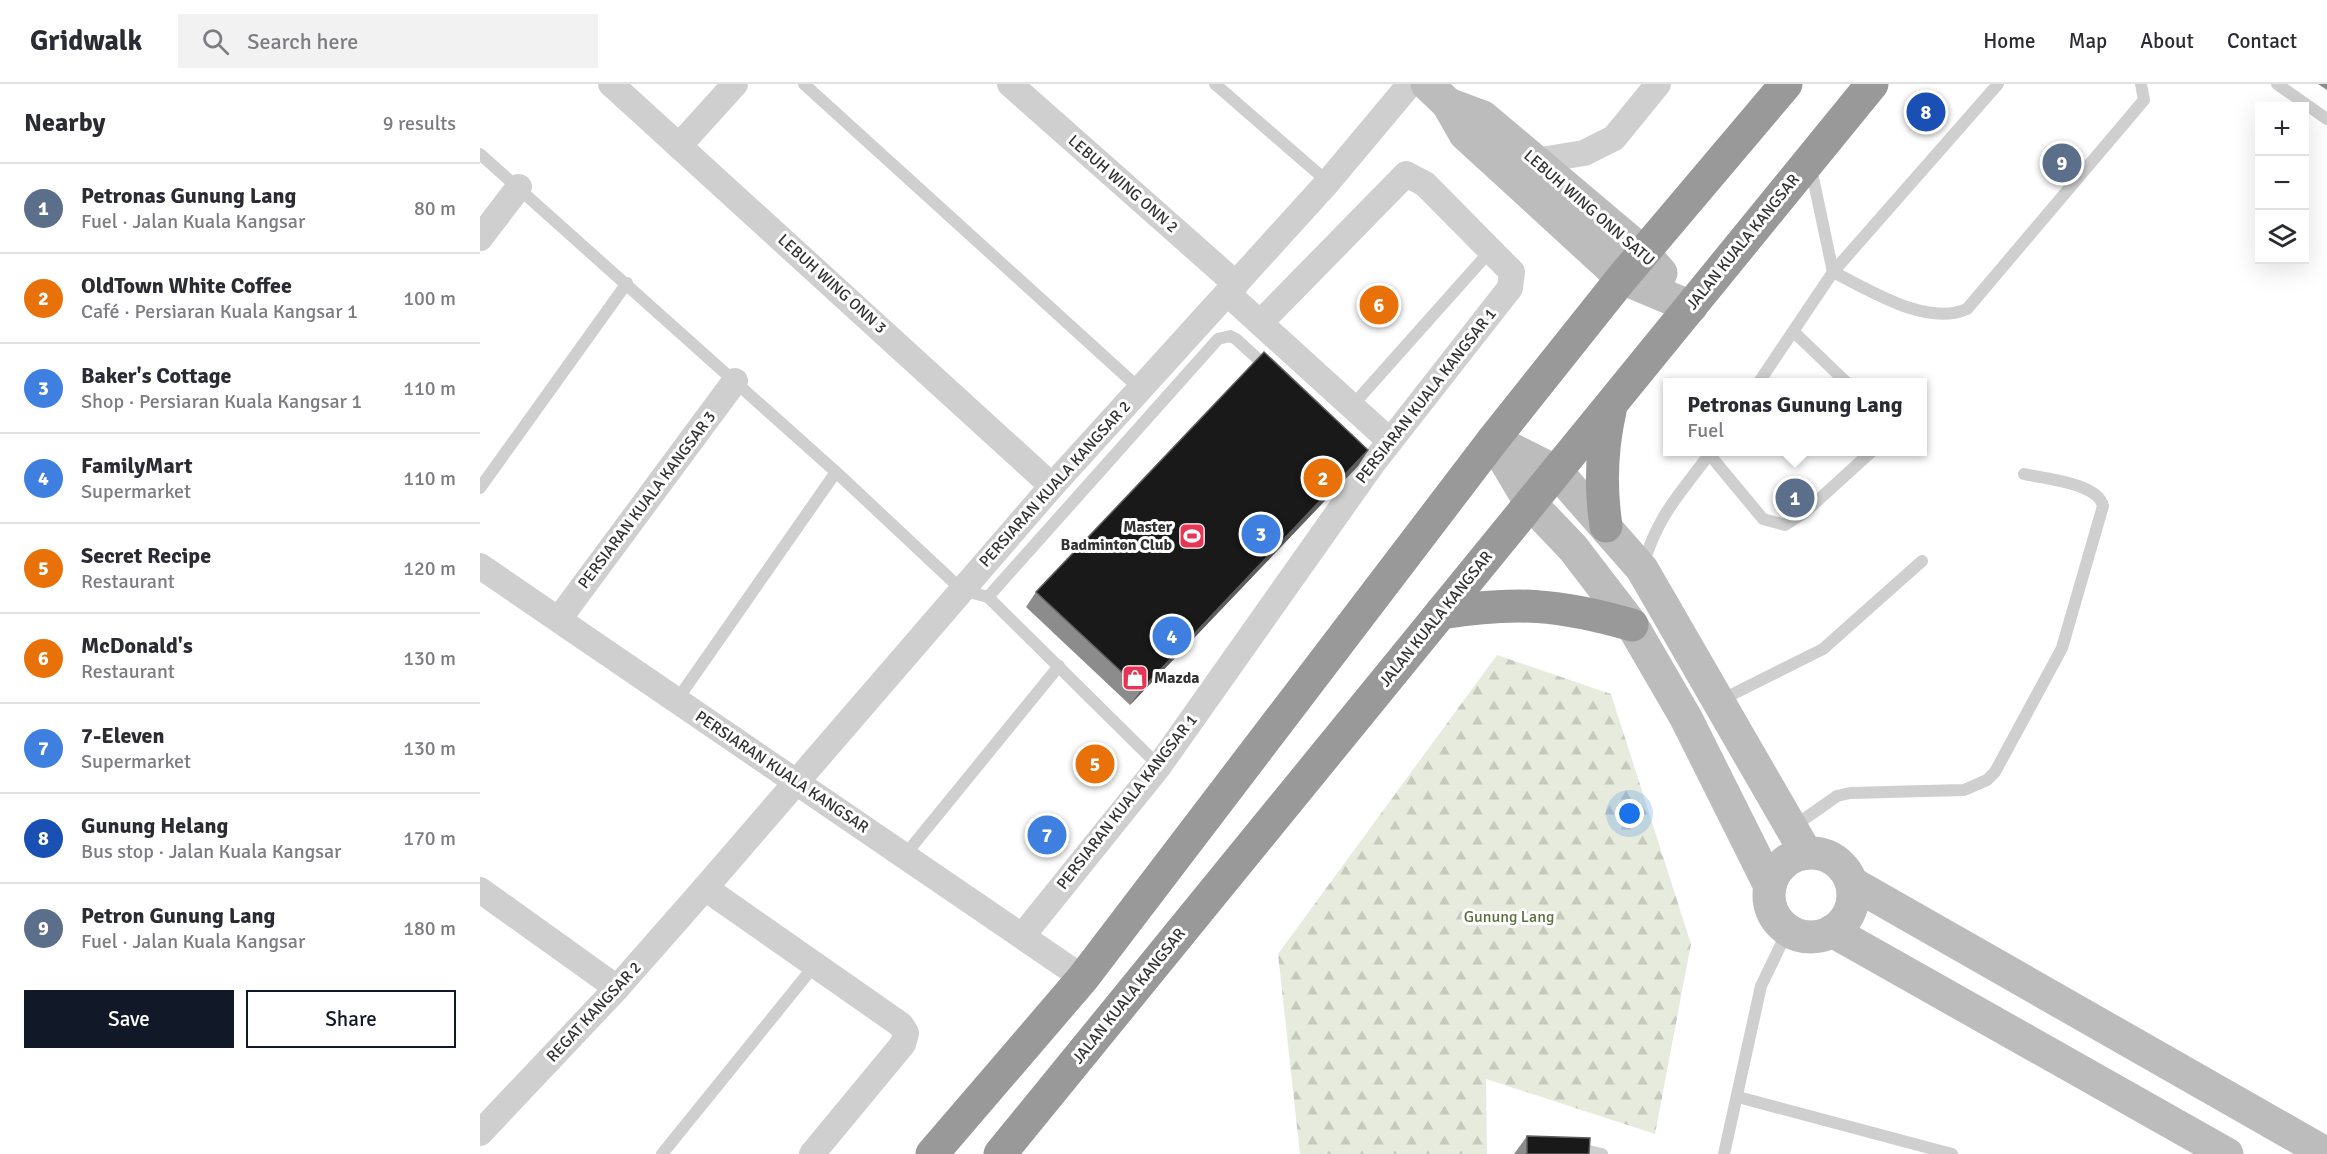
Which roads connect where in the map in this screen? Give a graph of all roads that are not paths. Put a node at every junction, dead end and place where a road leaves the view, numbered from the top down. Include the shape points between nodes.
1 (611, 84) edge
2 (735, 84) edge
3 (804, 84) edge
4 (1010, 84) edge
5 (1215, 84) edge
6 (1410, 84) edge
7 (1658, 84) edge
8 (1786, 84) edge
9 (1872, 84) edge
10 (1998, 84) edge
11 (2142, 84) edge
12 (2277, 84) edge
13 (1437, 94) edge
14 (2327, 119) edge
15 (680, 146) junction
16 (480, 154) edge
17 (1535, 161) junction
18 (1809, 161) junction
19 (1328, 182) junction
20 (519, 187) junction
21 (480, 238) edge
22 (1491, 250) junction
23 (1643, 252) junction
24 (1833, 272) junction
25 (1622, 278) junction
26 (627, 284) junction
27 (1232, 288) junction
28 (1691, 307) junction
29 (1261, 322) junction
30 (1794, 332) junction
31 (1279, 378) edge
32 (1762, 378) edge
33 (1842, 378) edge
34 (735, 381) junction
35 (1140, 389) junction
36 (1352, 406) junction
37 (1611, 407) junction
38 (1493, 440) junction
39 (1390, 441) junction
40 (1708, 456) edge
41 (1712, 456) edge
42 (1867, 456) edge
43 (836, 472) junction
44 (1557, 472) junction
45 (2024, 474) dead end
46 (1052, 486) junction
47 (480, 488) edge
48 (1531, 504) junction
49 (1606, 526) junction
50 (1922, 561) dead end
51 (480, 566) edge
52 (1642, 569) junction
53 (962, 590) junction
54 (988, 597) junction
55 (1440, 613) junction
56 (559, 619) junction
57 (1632, 625) junction
58 (1059, 666) junction
59 (677, 700) junction
60 (1720, 701) junction
61 (1160, 766) junction
62 (797, 782) junction
63 (1799, 840) junction
64 (905, 855) junction
65 (1852, 884) junction
66 (1770, 886) junction
67 (705, 888) junction
68 (480, 890) edge
69 (1788, 930) junction
70 (1832, 931) junction
71 (1023, 934) junction
72 (814, 966) junction
73 (1083, 978) junction
74 (617, 988) junction
75 (1738, 1096) junction
76 (480, 1133) edge
77 (1568, 1146) edge
78 (662, 1154) edge
79 (812, 1154) edge
80 (932, 1154) edge
81 (1001, 1154) edge
82 (1602, 1154) edge
83 (1724, 1154) edge
84 (1952, 1154) edge
85 (2228, 1154) edge
86 (2327, 1154) edge

1 - 15 street, LEBUH WING ONN 3
2 - 15 street
3 - 35 lane
4 - 27 street, LEBUH WING ONN 2
5 - 19 lane
6 - 19 street, PERSIARAN KUALA KANGSAR 2
7 - 17 street via 1614,138 1584,153
8 - 23 highway
9 - 18 highway, JALAN KUALA KANGSAR
10 - 24 lane
11 - 24 lane via 2144,100 1967,309 1946,316 1920,312
12 - 14 lane
13 - 17 street, LEBUH WING ONN SATU via 1484,117
13 - 25 street, LEBUH WING ONN SATU via 1465,134
15 - 46 street, LEBUH WING ONN 3
16 - 20 lane
17 - 23 street, LEBUH WING ONN SATU
18 - 24 lane
18 - 28 highway, JALAN KUALA KANGSAR
19 - 27 street, PERSIARAN KUALA KANGSAR 2
20 - 21 street
20 - 26 lane
22 - 29 street, PERSIARAN KUALA KANGSAR 1 via 1410,174 1401,177
22 - 36 lane
22 - 39 street, PERSIARAN KUALA KANGSAR 1 via 1512,272 1510,288
23 - 25 highway
23 - 28 street, LEBUH WING ONN SATU
24 - 30 lane
25 - 28 street, LEBUH WING ONN SATU
25 - 38 highway
26 - 34 lane
26 - 47 lane
27 - 29 street, LEBUH WING ONN 2
27 - 35 street, PERSIARAN KUALA KANGSAR 2
28 - 37 highway, JALAN KUALA KANGSAR
29 - 36 street, LEBUH WING ONN 2
30 - 32 lane
30 - 33 lane
31 - 54 lane via 1236,339 1218,339
34 - 43 lane
34 - 56 street, PERSIARAN KUALA KANGSAR 3
35 - 46 street, PERSIARAN KUALA KANGSAR 2
36 - 39 street, LEBUH WING ONN 2
37 - 44 highway, JALAN KUALA KANGSAR
37 - 49 highway via 1601,462
38 - 44 street
38 - 48 street
38 - 73 highway
39 - 61 street, PERSIARAN KUALA KANGSAR 1 via 1369,459
40 - 52 lane via 1665,511
41 - 42 lane via 1763,519 1785,525 1804,513
43 - 53 lane
43 - 59 lane
44 - 48 highway, JALAN KUALA KANGSAR
44 - 49 street
45 - 63 lane via 2091,489 2103,506 2062,648 1995,772 1981,784 1965,790 1844,795 1825,804
46 - 53 street, PERSIARAN KUALA KANGSAR 2
48 - 55 highway, JALAN KUALA KANGSAR
48 - 57 street via 1573,548
49 - 52 street
50 - 60 lane via 1823,649
51 - 56 street, PERSIARAN KUALA KANGSAR
52 - 60 street
53 - 54 lane
53 - 62 street, PERSIARAN KUALA KANGSAR 2
54 - 58 lane
55 - 57 highway via 1492,605 1541,606 1583,611
55 - 81 highway, JALAN KUALA KANGSAR
56 - 59 street, PERSIARAN KUALA KANGSAR
57 - 66 street via 1686,718
58 - 61 lane
58 - 64 lane
59 - 62 street, PERSIARAN KUALA KANGSAR
60 - 63 street
61 - 71 street, PERSIARAN KUALA KANGSAR 1
62 - 64 street, PERSIARAN KUALA KANGSAR
62 - 67 street, PERSIARAN KUALA KANGSAR 2
63 - 65 street via 1839,864
63 - 66 street via 1793,856 1783,864
64 - 71 street, PERSIARAN KUALA KANGSAR
65 - 70 street via 1850,911
65 - 86 street
66 - 69 street via 1772,910
67 - 72 street
67 - 74 street, REGAT KANGSAR 2
68 - 74 street
69 - 70 street via 1810,937
69 - 75 lane via 1761,986
70 - 85 street
71 - 73 street, PERSIARAN KUALA KANGSAR
72 - 78 lane
72 - 79 street via 901,1024 906,1033 903,1044
73 - 80 highway
74 - 76 street, REGAT KANGSAR 2
75 - 83 lane
75 - 84 lane
77 - 82 lane

